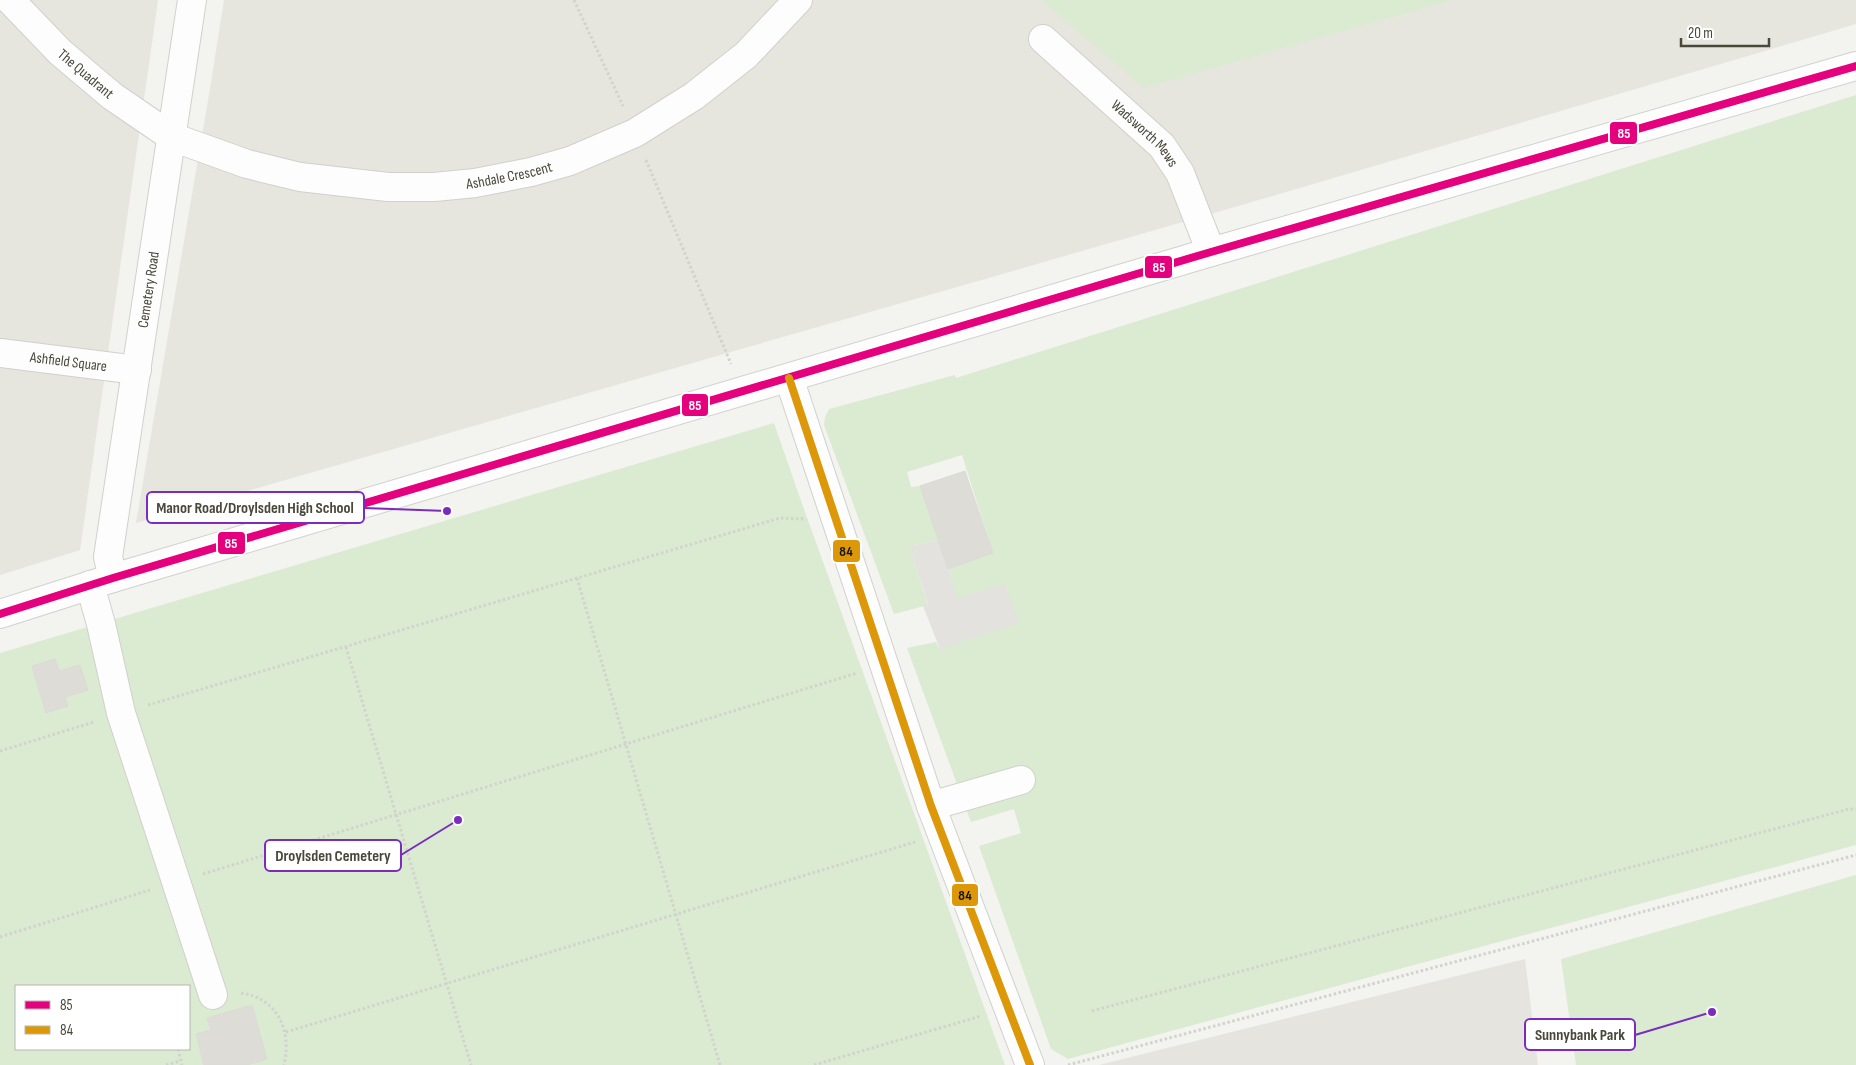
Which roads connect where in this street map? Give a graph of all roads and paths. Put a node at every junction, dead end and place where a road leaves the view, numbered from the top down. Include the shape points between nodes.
1 (10, 0) edge
2 (192, 0) edge
3 (574, 0) edge
4 (798, 0) edge
5 (1043, 39) dead end
6 (1856, 66) edge
7 (635, 133) junction
8 (172, 137) junction
9 (1211, 252) junction
10 (0, 353) edge
11 (137, 370) junction
12 (789, 378) junction
13 (742, 392) junction
14 (808, 528) dead end
15 (577, 578) junction
16 (101, 581) junction
17 (0, 614) edge
18 (346, 647) junction
19 (860, 672) dead end
20 (121, 713) junction
21 (626, 744) junction
22 (0, 751) edge
23 (1021, 780) dead end
24 (931, 806) junction
25 (1856, 809) edge
26 (396, 814) junction
27 (920, 840) dead end
28 (1856, 855) edge
29 (176, 882) junction
30 (676, 914) junction
31 (0, 937) edge
32 (447, 984) junction
33 (213, 995) dead end
34 (1092, 1011) dead end
35 (278, 1016) dead end
36 (985, 1024) dead end
37 (286, 1032) junction
38 (178, 1050) edge
39 (181, 1063) edge
40 (166, 1065) edge
41 (284, 1065) edge
42 (471, 1065) edge
43 (720, 1065) edge
44 (814, 1065) edge
45 (1030, 1065) edge
46 (1068, 1065) edge

1 - 8 street, The Quadrant via 60,52 112,96
2 - 8 street, Cemetery Road
3 - 7 path
4 - 7 street, Ashdale Crescent via 746,55 694,96
5 - 9 street, Wadsworth Mews via 1162,146 1180,173
6 - 9 street
7 - 8 street, Ashdale Crescent via 570,161 531,172 434,187 379,186 300,177 246,164
7 - 13 path
8 - 11 street, Cemetery Road
9 - 12 street
10 - 11 street, Ashfield Square
11 - 16 street, Cemetery Road via 108,557
12 - 13 street
12 - 24 street
13 - 16 street
14 - 15 path via 805,519 780,518
15 - 18 path
15 - 21 path
16 - 17 street
16 - 20 street, Cemetery Road via 101,624
18 - 20 path
18 - 26 path
19 - 21 path
20 - 22 path
20 - 29 street, Cemetery Road
21 - 26 path
21 - 30 path
23 - 24 street
24 - 45 street
25 - 34 path via 1849,808
26 - 29 path
26 - 32 path
27 - 30 path
28 - 46 path
29 - 31 path
29 - 33 street, Cemetery Road
30 - 32 path
30 - 43 path
32 - 37 path
32 - 42 path
35 - 37 path
36 - 44 path via 982,1016
37 - 41 path via 288,1050
38 - 39 path
39 - 40 path

